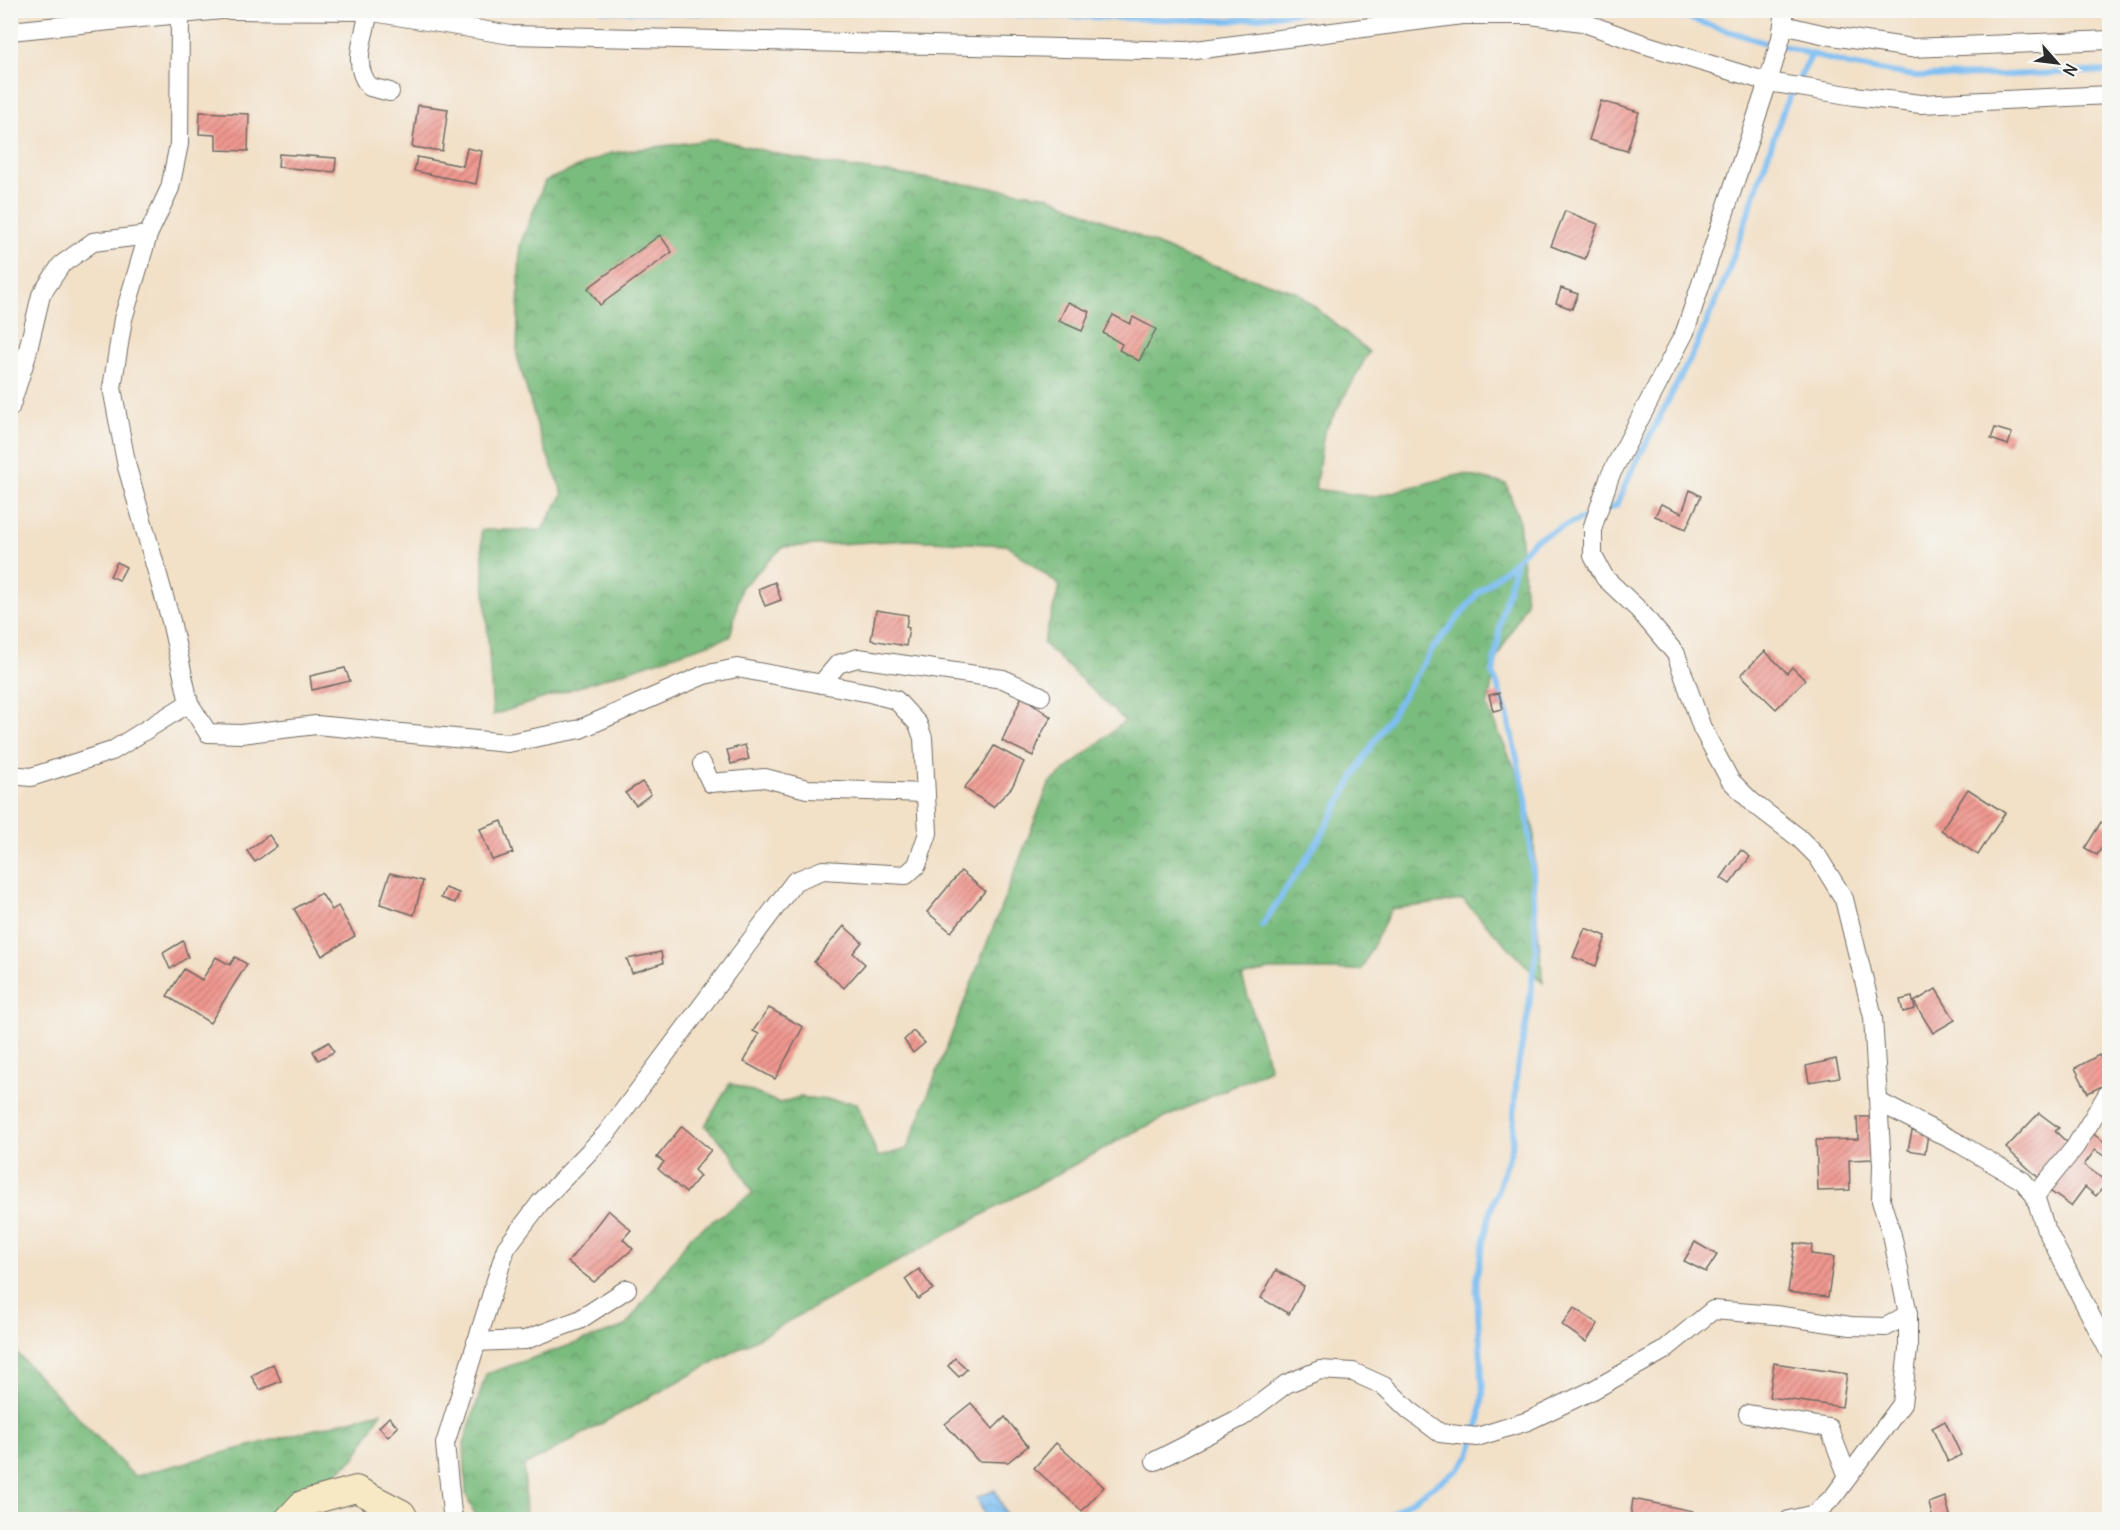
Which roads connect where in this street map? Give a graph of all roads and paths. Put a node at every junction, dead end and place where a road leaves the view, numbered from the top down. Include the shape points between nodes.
1 (221, 10) edge
2 (229, 10) edge
3 (369, 11) edge
4 (180, 16) junction
5 (1783, 24) edge
6 (10, 31) edge
7 (2109, 40) edge
8 (1774, 79) junction
9 (390, 92) dead end
10 (2109, 95) edge
11 (148, 235) junction
12 (10, 408) edge
13 (821, 684) junction
14 (1041, 696) dead end
15 (189, 703) junction
16 (702, 764) dead end
17 (10, 775) edge
18 (925, 793) junction
19 (2109, 1090) edge
20 (1879, 1102) junction
21 (2035, 1196) junction
22 (627, 1289) dead end
23 (1908, 1314) junction
24 (476, 1342) junction
25 (2109, 1353) edge
26 (1749, 1414) dead end
27 (1155, 1461) dead end
28 (1848, 1477) junction
29 (287, 1520) edge
30 (406, 1520) edge
31 (455, 1520) edge
32 (1789, 1520) edge

1 - 4 street
2 - 3 street
3 - 8 street via 511,35 1188,51 1462,15 1531,15 1582,22 1643,44
3 - 9 street via 360,72 370,87
4 - 6 street
4 - 11 street via 179,144 170,188
5 - 7 street via 1911,48
5 - 8 street
8 - 10 street via 1832,93 1921,104
8 - 20 street via 1685,332 1610,476 1593,526 1593,556 1605,578 1676,654 1702,728 1731,780 1818,857 1844,899 1873,1017
11 - 12 street via 93,242 61,265 41,295
11 - 15 street via 123,319 112,388 127,467 171,621
13 - 14 street via 838,664 858,658 1003,679
13 - 15 street via 737,668 704,675 580,729 508,743 316,725 241,734 207,733
13 - 18 street via 896,700 918,724 923,738
15 - 17 street via 112,751 31,777
16 - 18 street via 711,783 765,778 807,789
18 - 24 street via 928,833 917,865 906,875 823,870 795,881 606,1134 540,1203 506,1248
19 - 21 street via 2075,1147
20 - 21 street via 2024,1181
20 - 23 street via 1881,1201 1892,1234
21 - 25 street via 2045,1227
22 - 24 street via 579,1320 525,1340
23 - 27 street via 1886,1327 1713,1310 1663,1351 1593,1390 1528,1420 1477,1437 1440,1433 1384,1386 1353,1372 1320,1370 1286,1384 1242,1418
23 - 28 street via 1902,1404
24 - 31 street via 445,1444
26 - 28 street via 1829,1428
28 - 32 street via 1815,1514
29 - 30 main road via 302,1504 356,1489 402,1513

